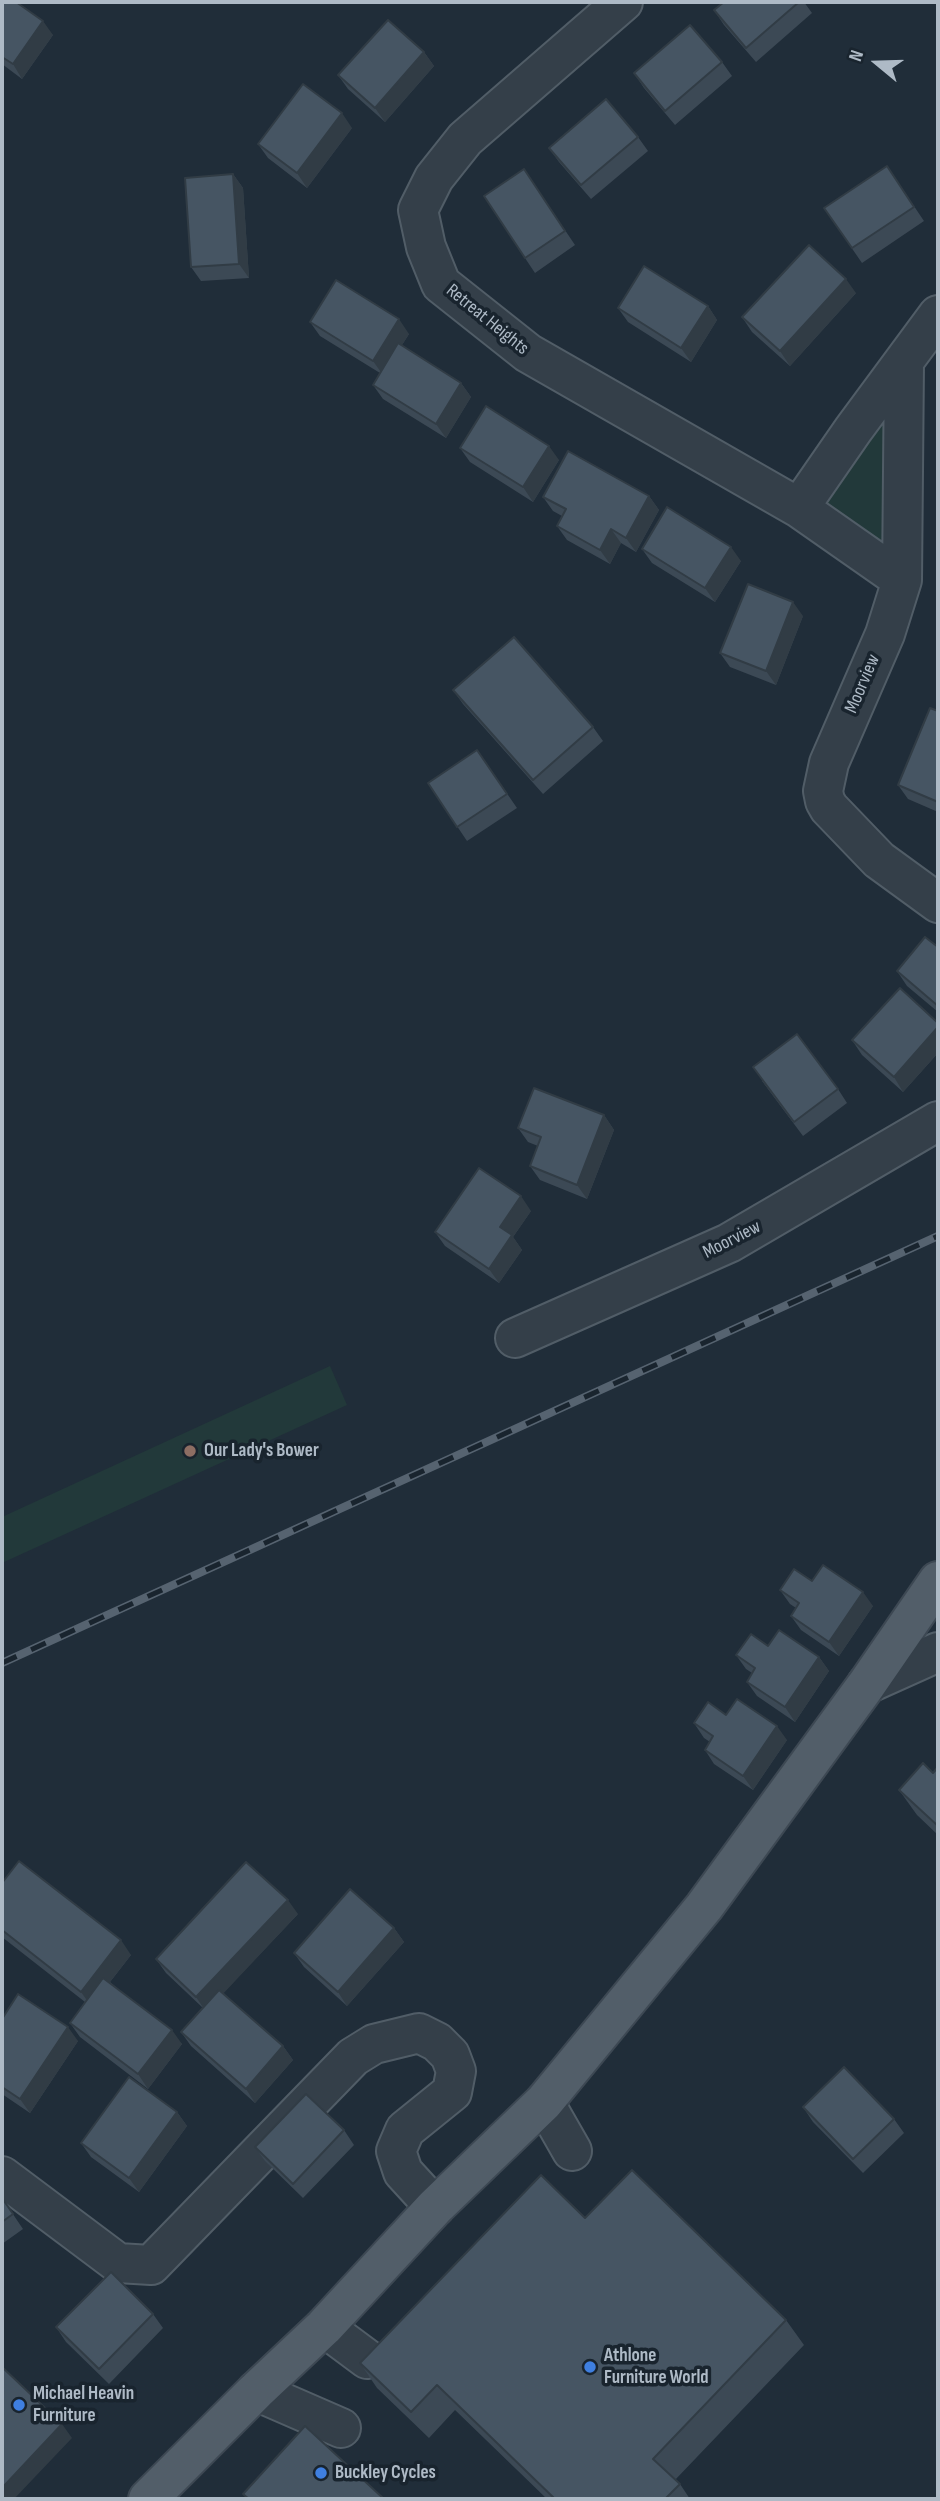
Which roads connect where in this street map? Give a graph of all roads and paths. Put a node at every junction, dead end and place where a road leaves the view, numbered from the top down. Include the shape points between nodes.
1 (606, 7) edge
2 (938, 315) edge
3 (904, 363) junction
4 (799, 509) junction
5 (902, 580) junction
6 (938, 903) edge
7 (938, 1121) edge
8 (515, 1338) dead end
9 (938, 1581) edge
10 (938, 1653) edge
11 (867, 1684) junction
12 (544, 2102) junction
13 (572, 2151) dead end
14 (2, 2176) edge
15 (435, 2207) junction
16 (324, 2328) junction
17 (367, 2359) edge
18 (256, 2391) junction
19 (341, 2428) dead end
20 (148, 2499) edge

1 - 4 street, Retreat Heights via 465,139 434,178 418,210 426,247 442,284 528,354
2 - 3 street
3 - 4 street
3 - 5 street
4 - 5 street, Retreat Heights
5 - 6 street, Moorview via 885,634 829,763 823,791 829,808 879,860
7 - 8 street, Moorview via 729,1243
9 - 11 main road
10 - 11 street
11 - 12 main road via 704,1908
12 - 13 street
12 - 15 main road
14 - 15 street via 118,2263 150,2264 353,2057 374,2044 419,2033 450,2055 456,2071 452,2092 405,2130 396,2151 403,2172
15 - 16 main road
16 - 17 street
16 - 18 main road
18 - 19 street
18 - 20 main road

